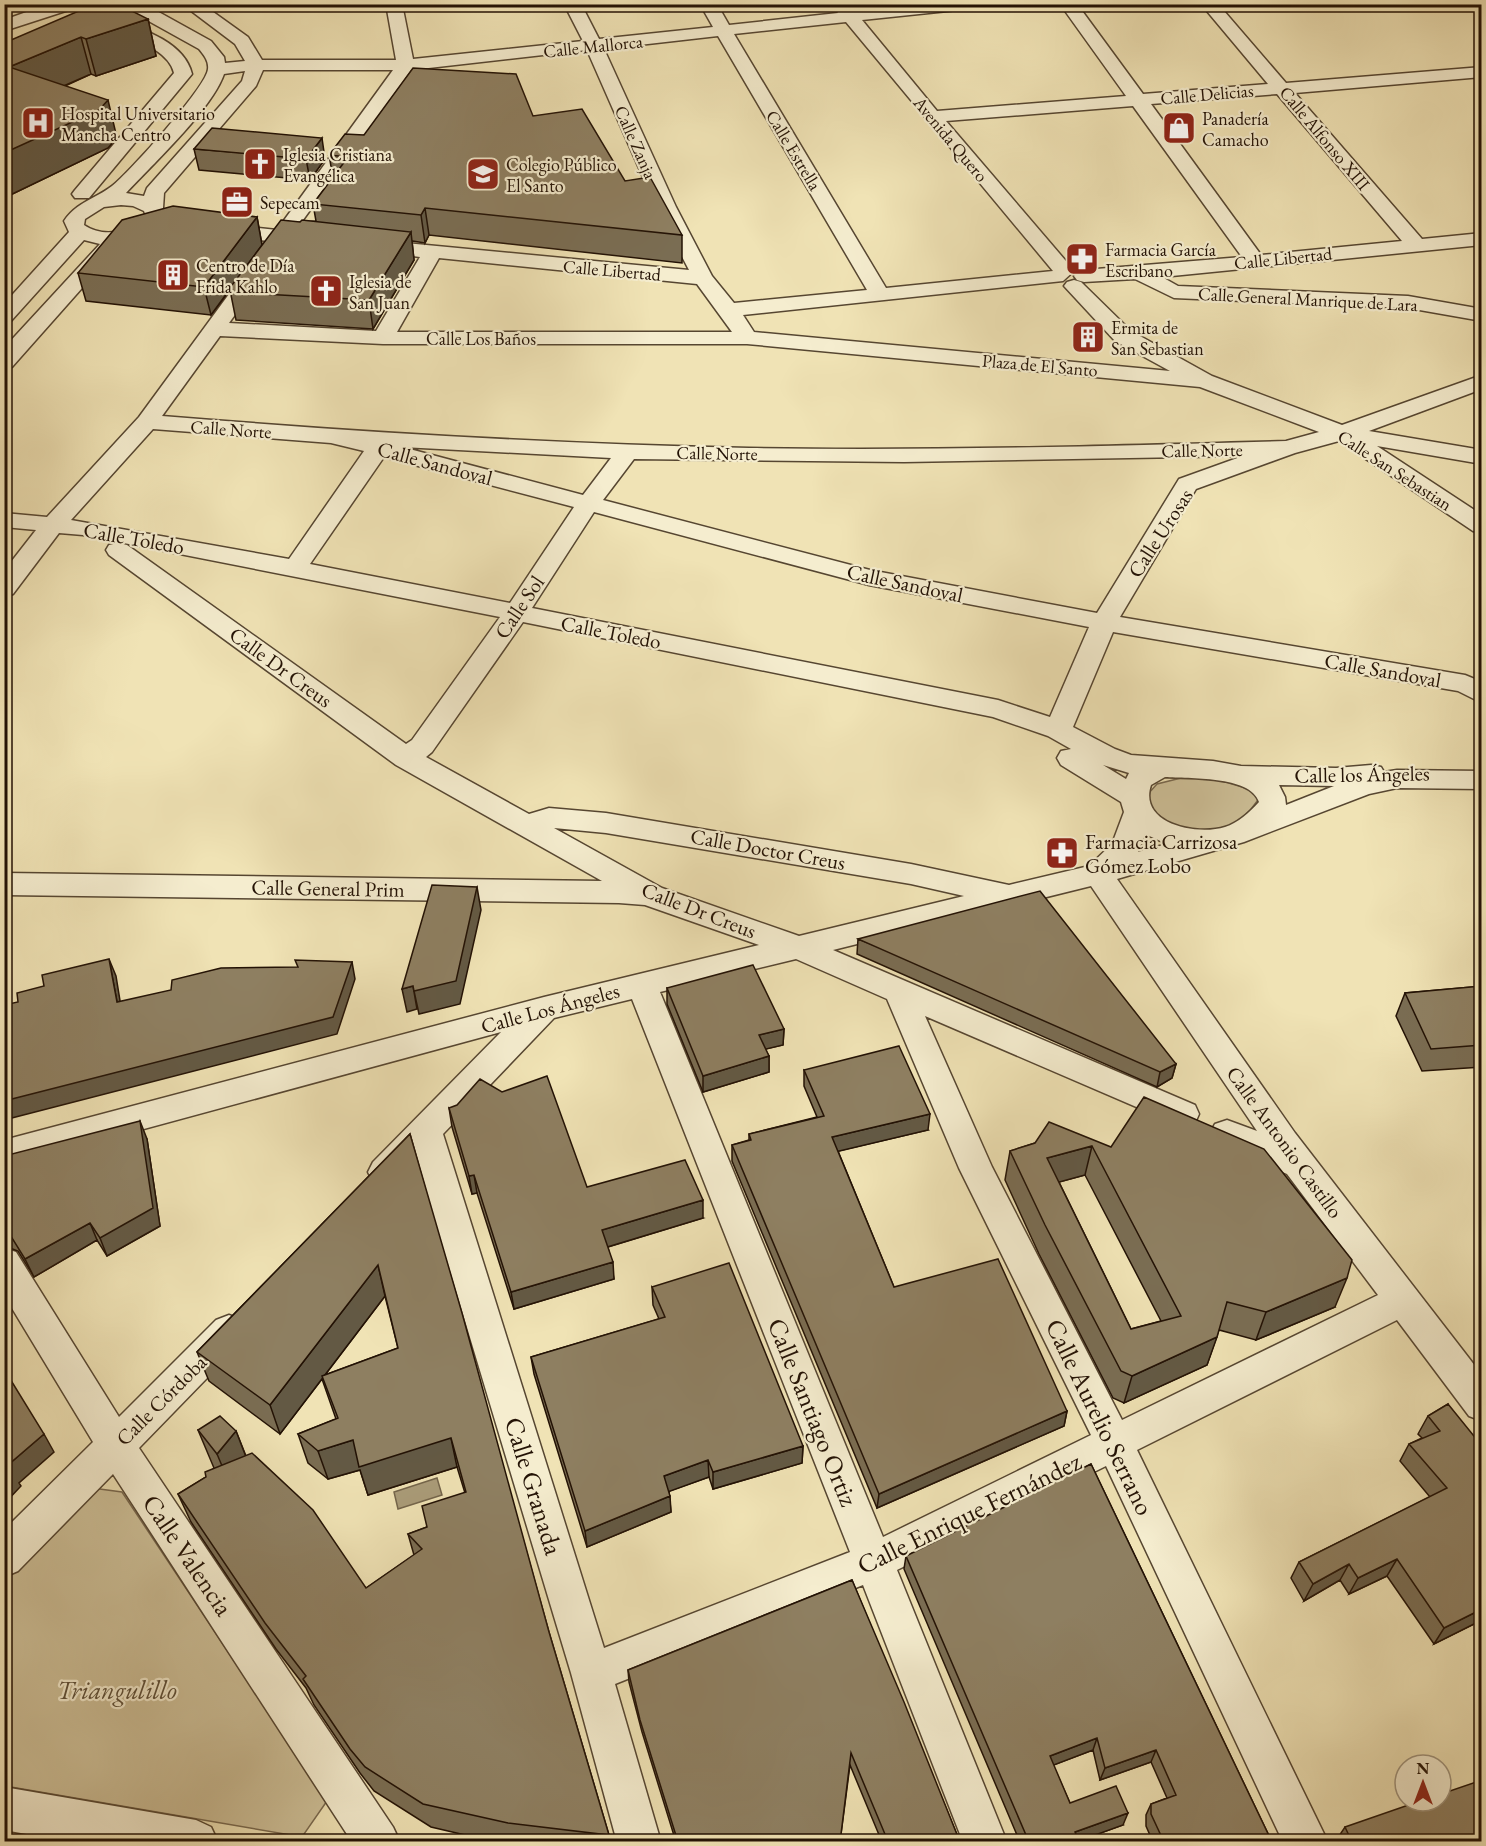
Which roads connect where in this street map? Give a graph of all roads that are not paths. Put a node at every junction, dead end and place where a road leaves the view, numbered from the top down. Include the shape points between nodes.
1 (13, 4) edge
2 (69, 4) edge
3 (126, 4) edge
4 (190, 4) edge
5 (394, 4) edge
6 (572, 4) edge
7 (708, 4) edge
8 (967, 4) edge
9 (1068, 4) edge
10 (1209, 4) edge
11 (4, 10) edge
12 (846, 11) edge
13 (4, 26) edge
14 (98, 27) edge
15 (723, 32) junction
16 (594, 46) junction
17 (256, 65) junction
18 (406, 65) junction
19 (217, 69) junction
20 (1482, 72) edge
21 (1281, 87) junction
22 (1138, 100) junction
23 (932, 117) junction
24 (88, 199) junction
25 (153, 215) junction
26 (177, 225) edge
27 (200, 227) edge
28 (80, 232) junction
29 (129, 235) junction
30 (281, 236) junction
31 (1482, 239) edge
32 (328, 241) edge
33 (351, 244) edge
34 (1416, 245) junction
35 (432, 253) junction
36 (1255, 260) junction
37 (1139, 273) junction
38 (1070, 277) junction
39 (703, 278) junction
40 (880, 295) junction
41 (729, 310) junction
42 (1482, 315) edge
43 (4, 317) edge
44 (216, 329) junction
45 (382, 338) junction
46 (747, 338) junction
47 (4, 362) edge
48 (1204, 381) junction
49 (1482, 381) edge
50 (147, 423) junction
51 (1342, 433) junction
52 (336, 437) junction
53 (378, 448) junction
54 (1287, 448) junction
55 (1179, 450) junction
56 (628, 451) junction
57 (1482, 457) edge
58 (1187, 484) junction
59 (587, 505) junction
60 (4, 520) edge
61 (52, 526) junction
62 (1482, 526) edge
63 (118, 550) junction
64 (295, 568) junction
65 (4, 589) edge
66 (510, 620) junction
67 (1104, 622) junction
68 (1482, 694) edge
69 (1058, 730) junction
70 (406, 758) junction
71 (1160, 768) junction
72 (1482, 772) edge
73 (1242, 775) junction
74 (1482, 780) edge
75 (1136, 805) junction
76 (527, 826) junction
77 (1222, 838) junction
78 (1098, 874) junction
79 (4, 884) edge
80 (1009, 895) junction
81 (652, 896) junction
82 (795, 946) junction
83 (641, 984) junction
84 (899, 991) junction
85 (544, 1009) junction
86 (425, 1131) junction
87 (4, 1154) edge
88 (1298, 1164) junction
89 (367, 1191) edge
90 (4, 1263) edge
91 (1403, 1300) junction
92 (249, 1310) edge
93 (1479, 1397) edge
94 (1114, 1442) junction
95 (116, 1446) junction
96 (4, 1558) edge
97 (875, 1561) junction
98 (591, 1673) junction
99 (4, 1808) edge
100 (196, 1842) edge
101 (378, 1842) edge
102 (639, 1842) edge
103 (985, 1842) edge
104 (1306, 1842) edge

1 - 11 street
2 - 13 street
3 - 19 street via 205,45 215,57
4 - 17 street via 242,41
5 - 18 street
6 - 16 street, Calle Zanja
7 - 15 street, Calle Estrella
8 - 12 street, Calle Mallorca
9 - 22 street
10 - 21 street, Calle Alfonso XIII
12 - 15 street, Calle Mallorca
12 - 23 street, Avenida Quero
14 - 24 street via 127,29 168,52 180,63 183,74
15 - 16 street, Calle Mallorca
15 - 40 street, Calle Estrella
16 - 18 street, Calle Mallorca
16 - 39 street, Calle Zanja via 666,207
17 - 18 street, Calle Mallorca
17 - 19 street, Calle Mallorca
17 - 25 street via 250,82 154,192
18 - 30 street
19 - 24 street via 186,117 119,190
20 - 21 street, Calle Delicias
21 - 22 street, Calle Delicias
21 - 34 street, Calle Alfonso XIII
22 - 23 street, Calle Delicias
22 - 36 street
23 - 38 street, Avenida Quero
24 - 25 street via 139,201
24 - 28 street via 74,221
25 - 26 street
25 - 29 street via 147,227
27 - 30 street
28 - 29 street via 96,237
28 - 43 street
29 - 47 street via 97,257
30 - 32 street
30 - 44 street
31 - 34 street, Calle Libertad
33 - 35 street, Calle Libertad
34 - 36 street, Calle Libertad
35 - 39 street, Calle Libertad
35 - 45 street
36 - 37 street, Calle Libertad
37 - 38 street, Calle Libertad
37 - 42 street, Calle General Manrique de Lara via 1174,292 1408,302
38 - 40 street, Calle Libertad
38 - 48 street via 1123,336
39 - 41 street
40 - 41 street, Calle Libertad
41 - 46 street
44 - 45 street, Calle Los Baños
44 - 50 street
45 - 46 street, Calle Los Baños
46 - 48 street, Plaza de El Santo
48 - 51 street, Calle San Sebastian
49 - 51 street, Calle Urosas
50 - 52 street, Calle Norte
50 - 61 street
51 - 54 street, Calle Urosas
51 - 57 street
51 - 62 street, Calle San Sebastian
52 - 53 street, Calle Sandoval
52 - 56 street, Calle Norte
53 - 59 street, Calle Sandoval
53 - 64 street
54 - 55 street, Calle Norte
54 - 58 street, Calle Urosas
55 - 56 street, Calle Norte via 943,456
55 - 58 street
56 - 59 street, Calle Sol
58 - 67 street, Calle Urosas
59 - 66 street, Calle Sol
59 - 67 street, Calle Sandoval via 869,577
60 - 61 street, Calle Toledo
61 - 63 street, Calle Toledo via 74,539
61 - 64 street, Calle Toledo via 83,528
61 - 65 street
63 - 66 street, Calle Toledo
63 - 70 street, Calle Dr Creus
64 - 66 street, Calle Toledo
66 - 69 street, Calle Toledo via 998,709
66 - 70 street, Calle Sol via 422,746
66 - 75 street, Calle Toledo via 977,723 1055,750 1094,771
67 - 68 street, Calle Sandoval via 1465,684
67 - 69 street, Calle Urosas
69 - 71 street, Calle Toledo via 1105,756
70 - 76 street, Calle Dr Creus
71 - 73 street, Calle los Ángeles
71 - 75 street, Calle Los Ángeles via 1139,780
72 - 73 street, Calle los Ángeles via 1336,777
73 - 77 street via 1262,784 1273,803 1268,811
74 - 77 street, Calle Los Ángeles via 1397,779 1363,786
75 - 77 street, Calle Toledo via 1154,826 1171,835 1182,839
75 - 78 street, Calle Los Ángeles via 1125,849
76 - 80 street, Calle Doctor Creus via 549,818 606,823 911,874
76 - 81 street, Calle Dr Creus
77 - 78 street, Calle Los Ángeles
78 - 80 street, Calle Los Ángeles
78 - 88 street, Calle Antonio Castillo
79 - 81 street, Calle General Prim via 619,892
80 - 82 street, Calle Los Ángeles
81 - 82 street, Calle Dr Creus
82 - 83 street, Calle Los Ángeles
82 - 84 street, Calle Dr Creus
83 - 85 street, Calle Los Ángeles
83 - 97 street, Calle Santiago Ortiz
84 - 88 street, Calle Dr Creus
84 - 94 street, Calle Aurelio Serrano via 976,1168
85 - 86 street
85 - 87 street, Calle Los Ángeles
86 - 89 street
86 - 98 street, Calle Granada
88 - 91 street, Calle Antonio Castillo
90 - 95 street, Calle Valencia
91 - 93 street, Calle Antonio Castillo
91 - 94 street, Calle Enrique Fernández
92 - 95 street, Calle Córdoba
94 - 97 street, Calle Enrique Fernández
94 - 104 street, Calle Aurelio Serrano
95 - 96 street, Calle Córdoba
95 - 101 street, Calle Valencia
97 - 98 street, Calle Enrique Fernández
97 - 103 street, Calle Santiago Ortiz
98 - 102 street, Calle Granada
99 - 100 street

